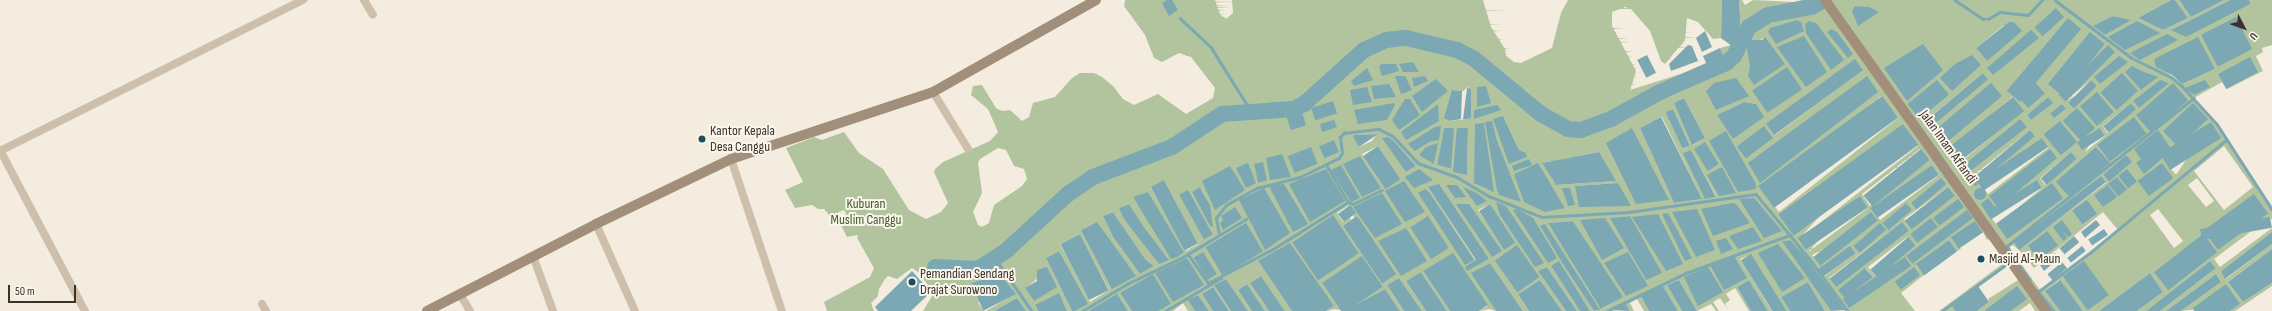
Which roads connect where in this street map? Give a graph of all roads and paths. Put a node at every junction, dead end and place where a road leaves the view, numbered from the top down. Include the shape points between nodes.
1 (303, 0) edge
2 (364, 0) edge
3 (1096, 0) edge
4 (1827, 3) edge
5 (373, 15) dead end
6 (933, 92) junction
7 (968, 149) dead end
8 (0, 151) edge
9 (731, 159) junction
10 (596, 224) junction
11 (533, 256) junction
12 (460, 294) junction
13 (85, 311) edge
14 (427, 311) edge
15 (470, 311) edge
16 (554, 311) edge
17 (635, 311) edge
18 (782, 311) edge
19 (2046, 311) edge

1 - 8 street
2 - 5 street
3 - 6 street
4 - 19 street, Jalan Imam Affandi
6 - 7 street
6 - 9 street
8 - 13 street
9 - 10 street
9 - 18 street
10 - 11 street
10 - 17 street
11 - 12 street
11 - 16 street
12 - 14 street
12 - 15 street

